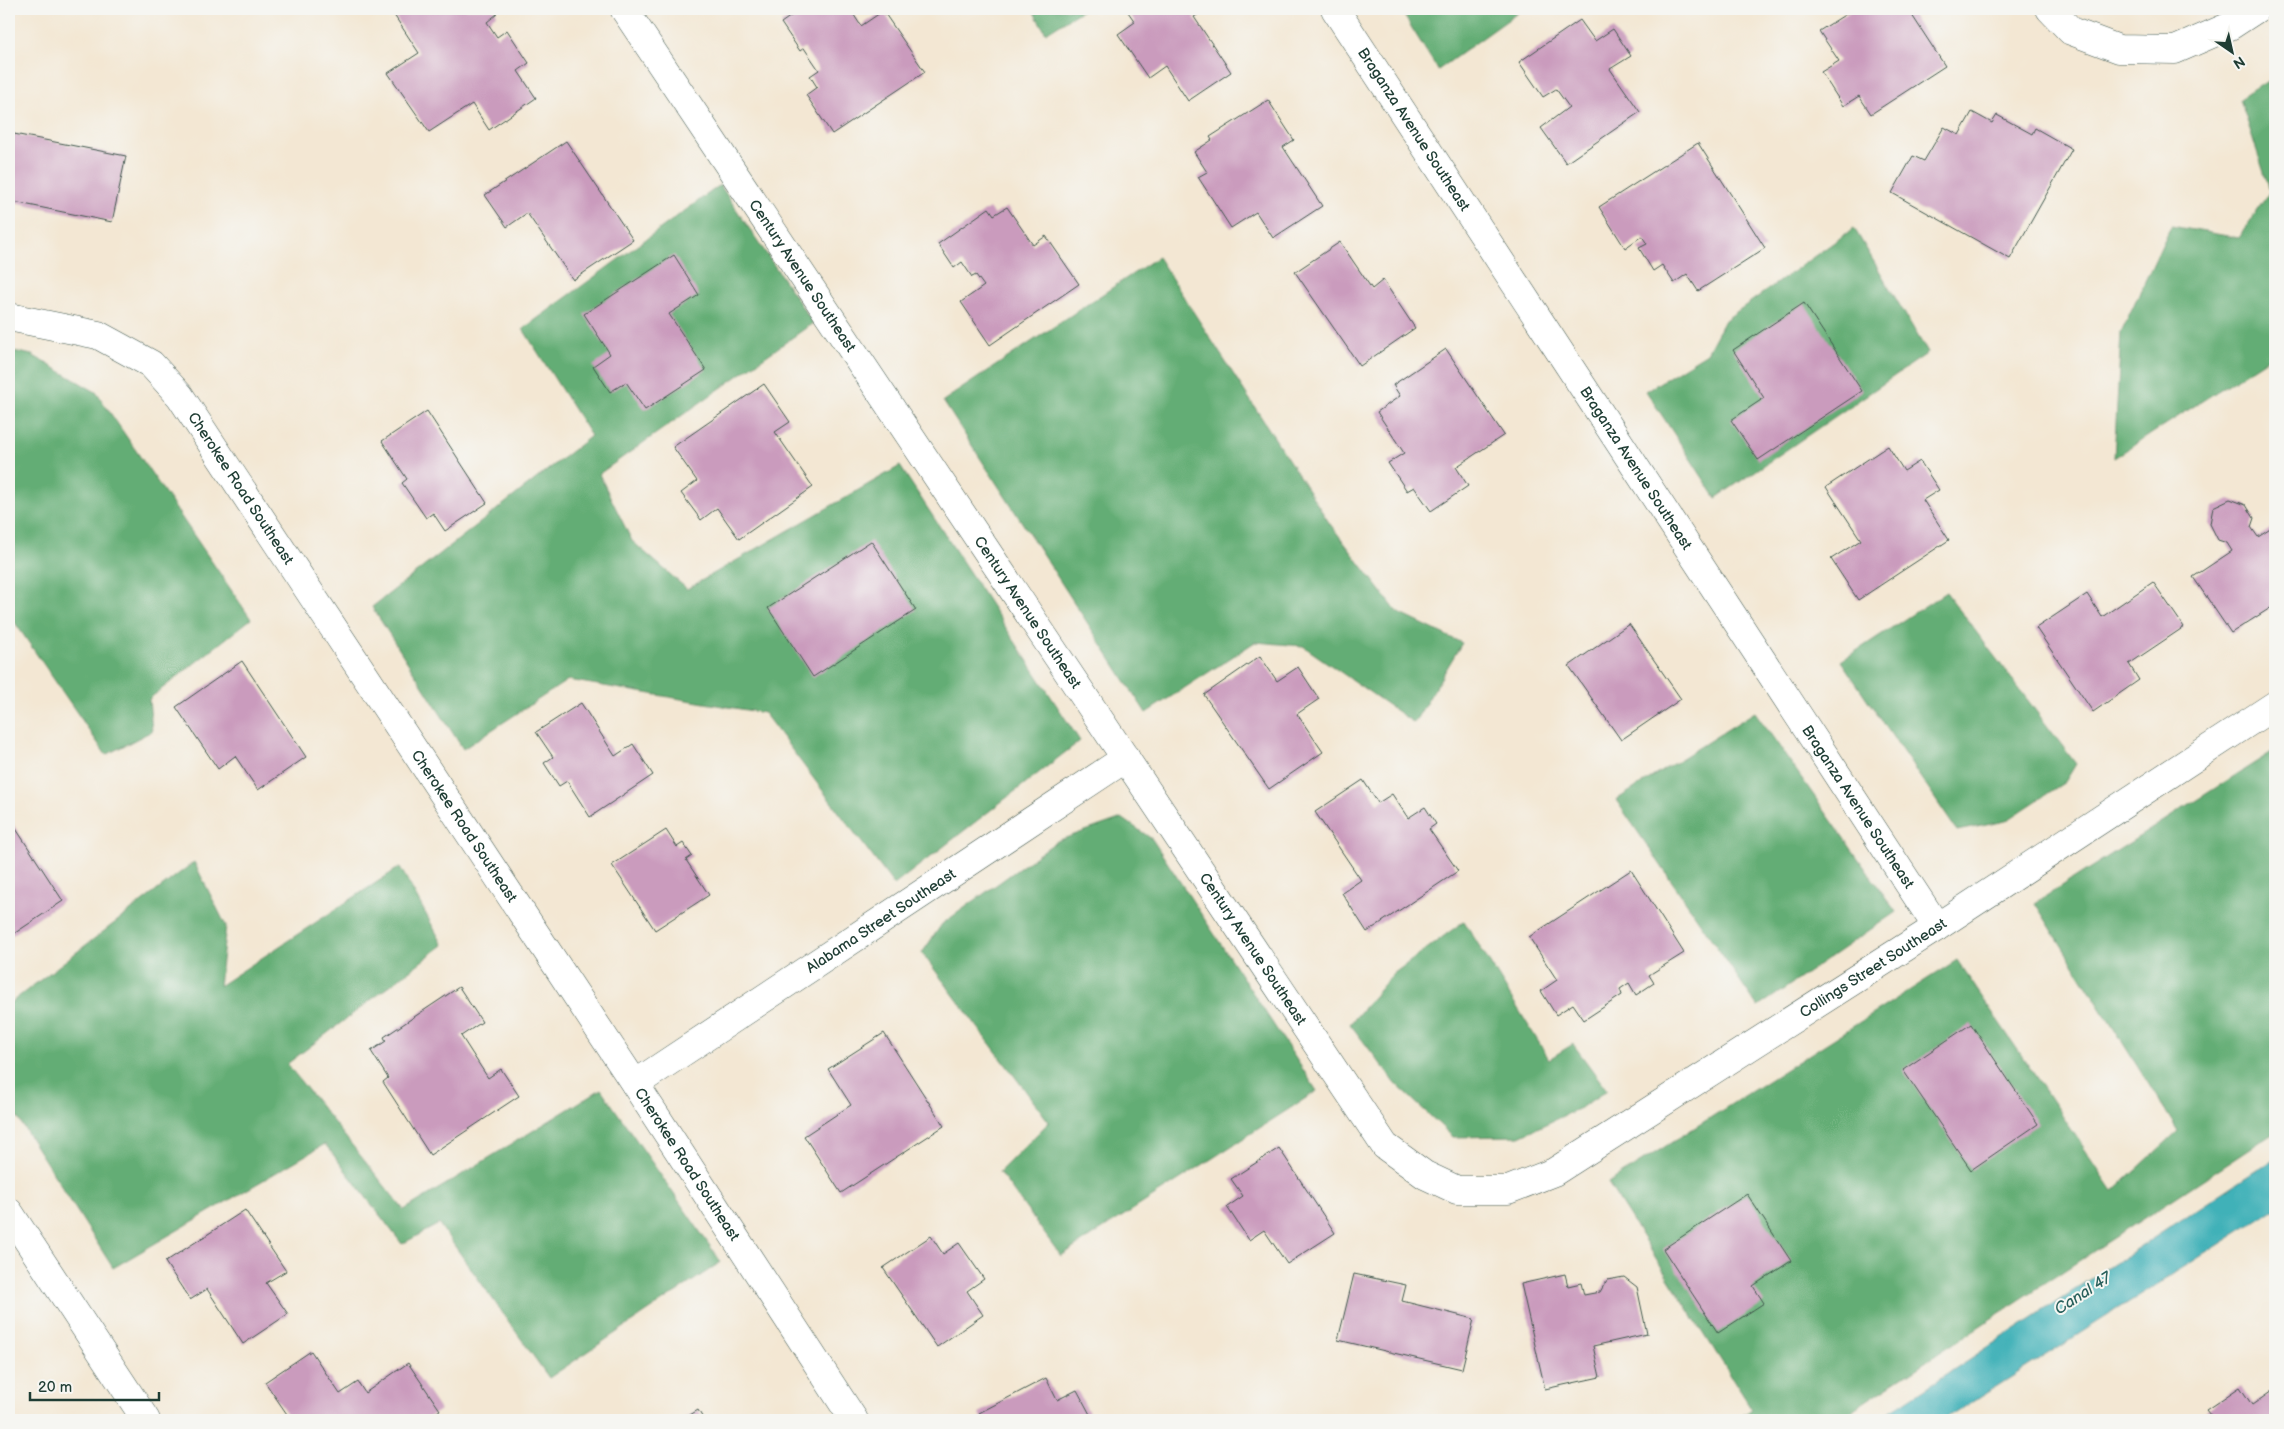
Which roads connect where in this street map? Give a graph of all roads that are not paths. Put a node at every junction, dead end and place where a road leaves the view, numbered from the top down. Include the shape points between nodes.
1 (624, 9) edge
2 (1335, 9) edge
3 (2050, 9) edge
4 (2256, 9) edge
5 (9, 317) edge
6 (2275, 705) edge
7 (1126, 758) junction
8 (1937, 927) junction
9 (635, 1084) junction
10 (1457, 1190) joint
11 (9, 1212) edge
12 (146, 1420) edge
13 (854, 1420) edge

1 - 7 street, Century Avenue Southeast
2 - 8 street, Braganza Avenue Southeast
3 - 4 street via 2071,31 2119,49 2175,50 2230,26
5 - 9 street, Cherokee Road Southeast via 98,335 151,364 180,396
6 - 8 street, Collings Street Southeast
7 - 9 street, Alabama Street Southeast
7 - 10 street, Century Avenue Southeast via 1385,1146 1424,1174
8 - 10 street, Collings Street Southeast via 1554,1172 1508,1190
9 - 13 street, Cherokee Road Southeast
11 - 12 street

